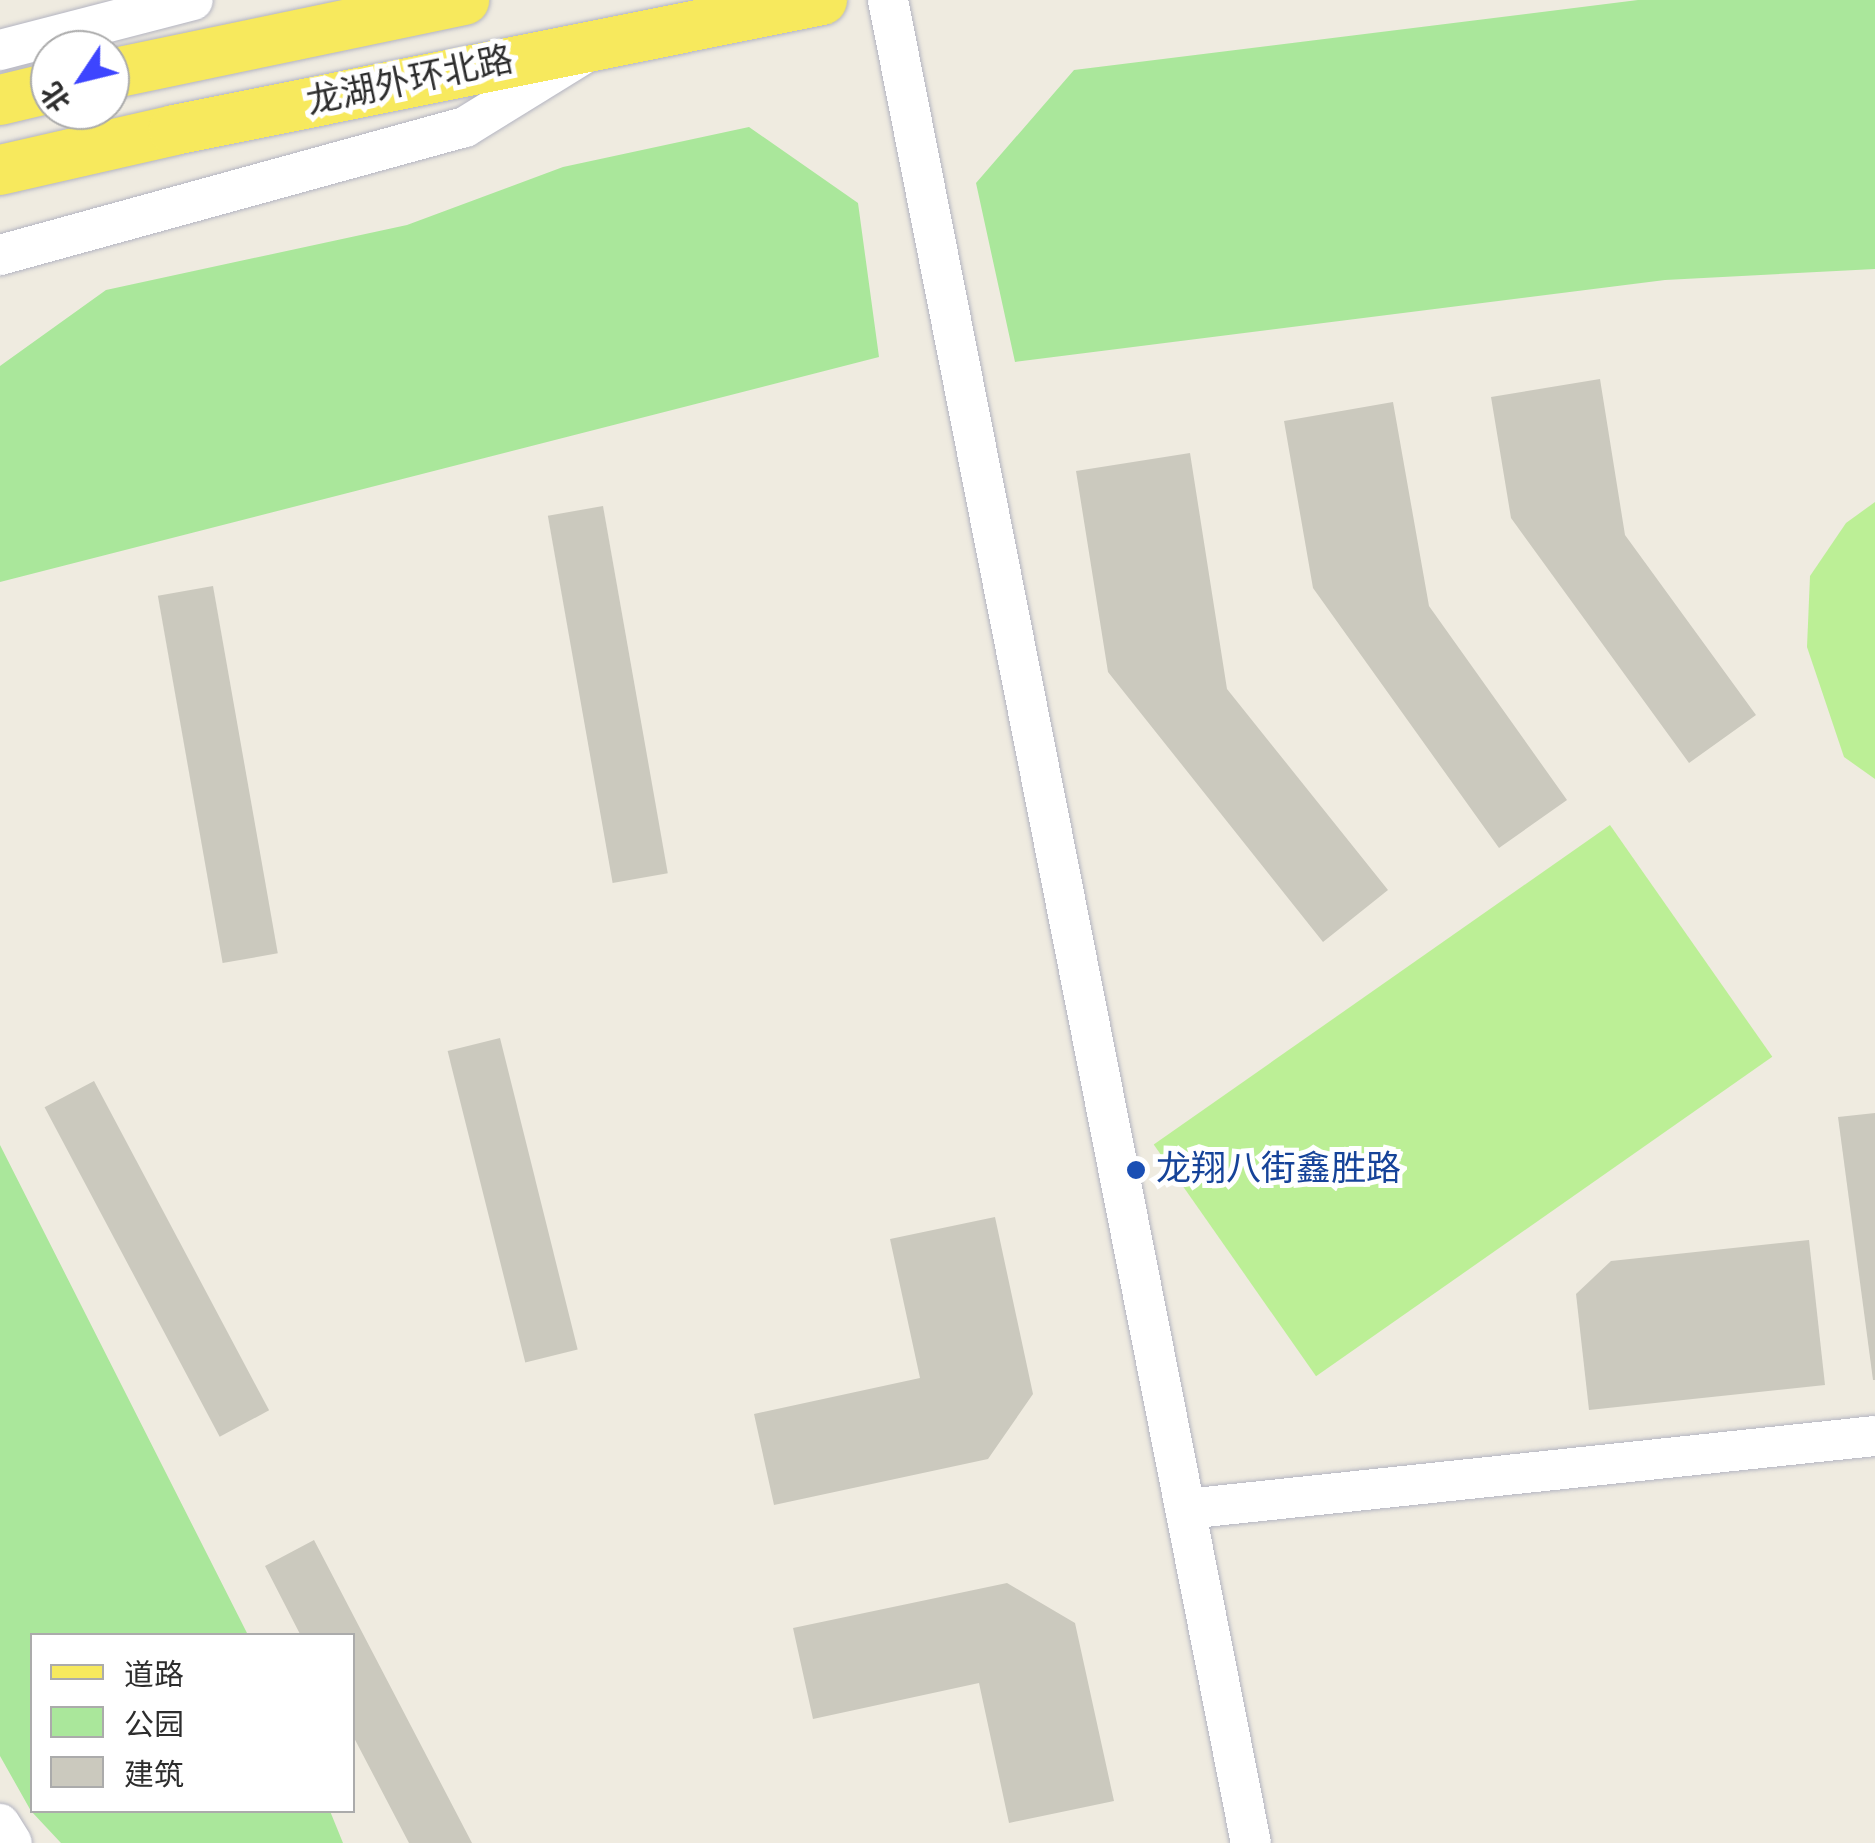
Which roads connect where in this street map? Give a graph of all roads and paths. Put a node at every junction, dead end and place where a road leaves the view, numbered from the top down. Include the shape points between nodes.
1 (193, 0) edge
2 (464, 0) edge
3 (822, 0) edge
4 (888, 0) edge
5 (600, 44) junction
6 (0, 50) edge
7 (130, 70) edge
8 (30, 93) edge
9 (0, 100) edge
10 (0, 170) edge
11 (0, 255) edge
12 (1875, 1436) edge
13 (1186, 1509) junction
14 (0, 1824) edge
15 (12, 1843) edge
16 (1251, 1843) edge

1 - 6 street
2 - 7 main road, 龙湖外环北路
3 - 5 main road, 龙湖外环北路
4 - 13 street
5 - 10 main road, 龙湖外环北路
5 - 11 street via 465,126
8 - 9 main road
12 - 13 street
13 - 16 street
14 - 15 street

